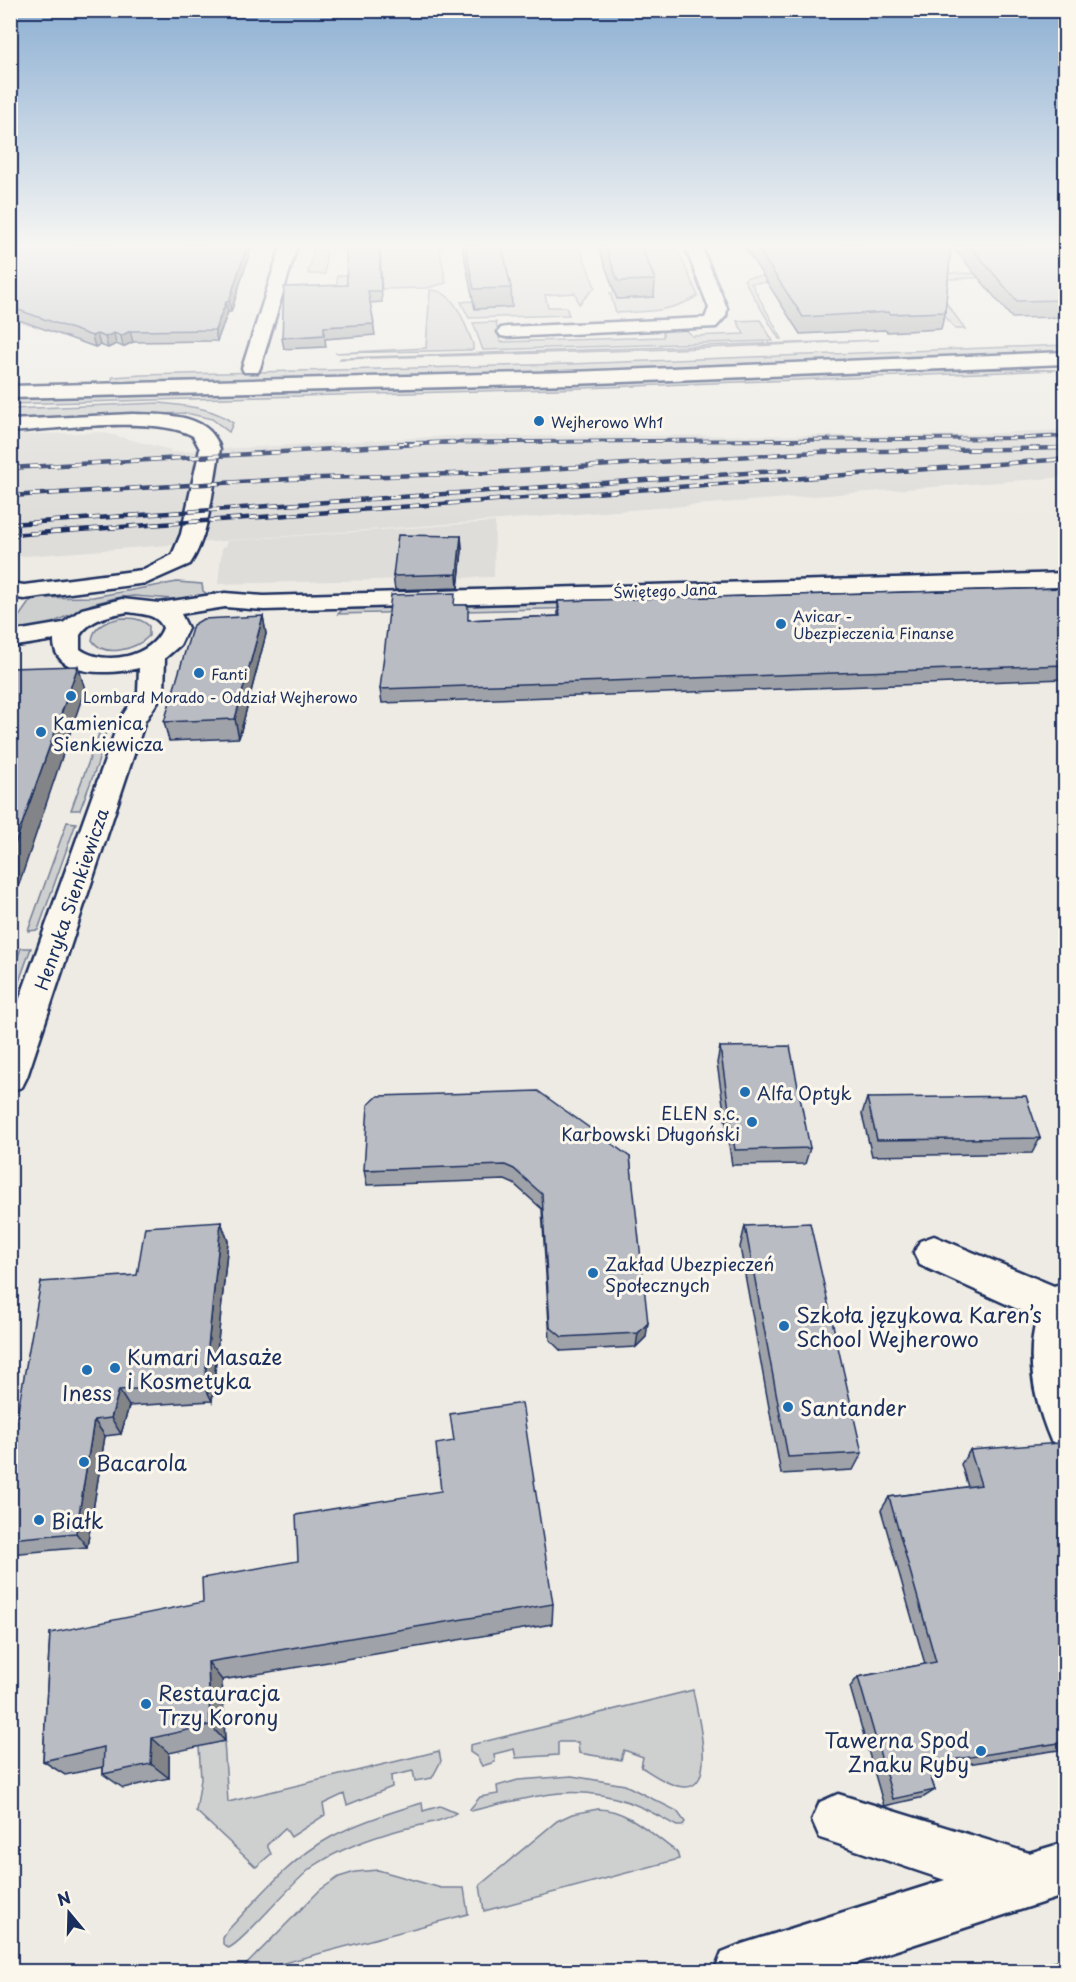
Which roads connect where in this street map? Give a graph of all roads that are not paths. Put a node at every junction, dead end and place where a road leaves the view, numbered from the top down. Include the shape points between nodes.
1 (260, 338) edge
2 (1065, 341) edge
3 (748, 353) dead end
4 (1065, 358) edge
5 (468, 363) dead end
6 (251, 368) junction
7 (204, 369) dead end
8 (10, 392) edge
9 (10, 426) edge
10 (1065, 580) edge
11 (10, 582) edge
12 (70, 586) junction
13 (10, 590) edge
14 (264, 603) junction
15 (159, 610) junction
16 (176, 631) junction
17 (10, 640) edge
18 (70, 641) junction
19 (152, 657) junction
20 (10, 660) edge
21 (119, 693) junction
22 (10, 1077) edge
23 (934, 1253) dead end
24 (1062, 1304) edge
25 (1065, 1426) edge
26 (838, 1820) dead end
27 (1047, 1874) edge
28 (742, 1971) edge

1 - 6 street
2 - 3 street
4 - 8 street via 549,379
5 - 6 street
6 - 7 street
9 - 12 street via 166,422 195,428 208,440 210,449 195,522 182,559 147,576
10 - 14 street, Świętego Jana
11 - 12 street via 32,580
12 - 13 street
14 - 15 street, Świętego Jana via 225,600
14 - 16 street, Świętego Jana
15 - 16 street via 169,615
15 - 18 street, Świętego Jana via 145,606 111,607 95,612
16 - 19 street via 164,649
17 - 18 street
18 - 20 street
18 - 21 street
19 - 21 street via 123,666
19 - 21 street, Henryka Sienkiewicza via 150,692
21 - 22 street, Henryka Sienkiewicza via 98,817
23 - 24 street
24 - 25 street via 1052,1338 1054,1373
26 - 27 street
27 - 28 street

